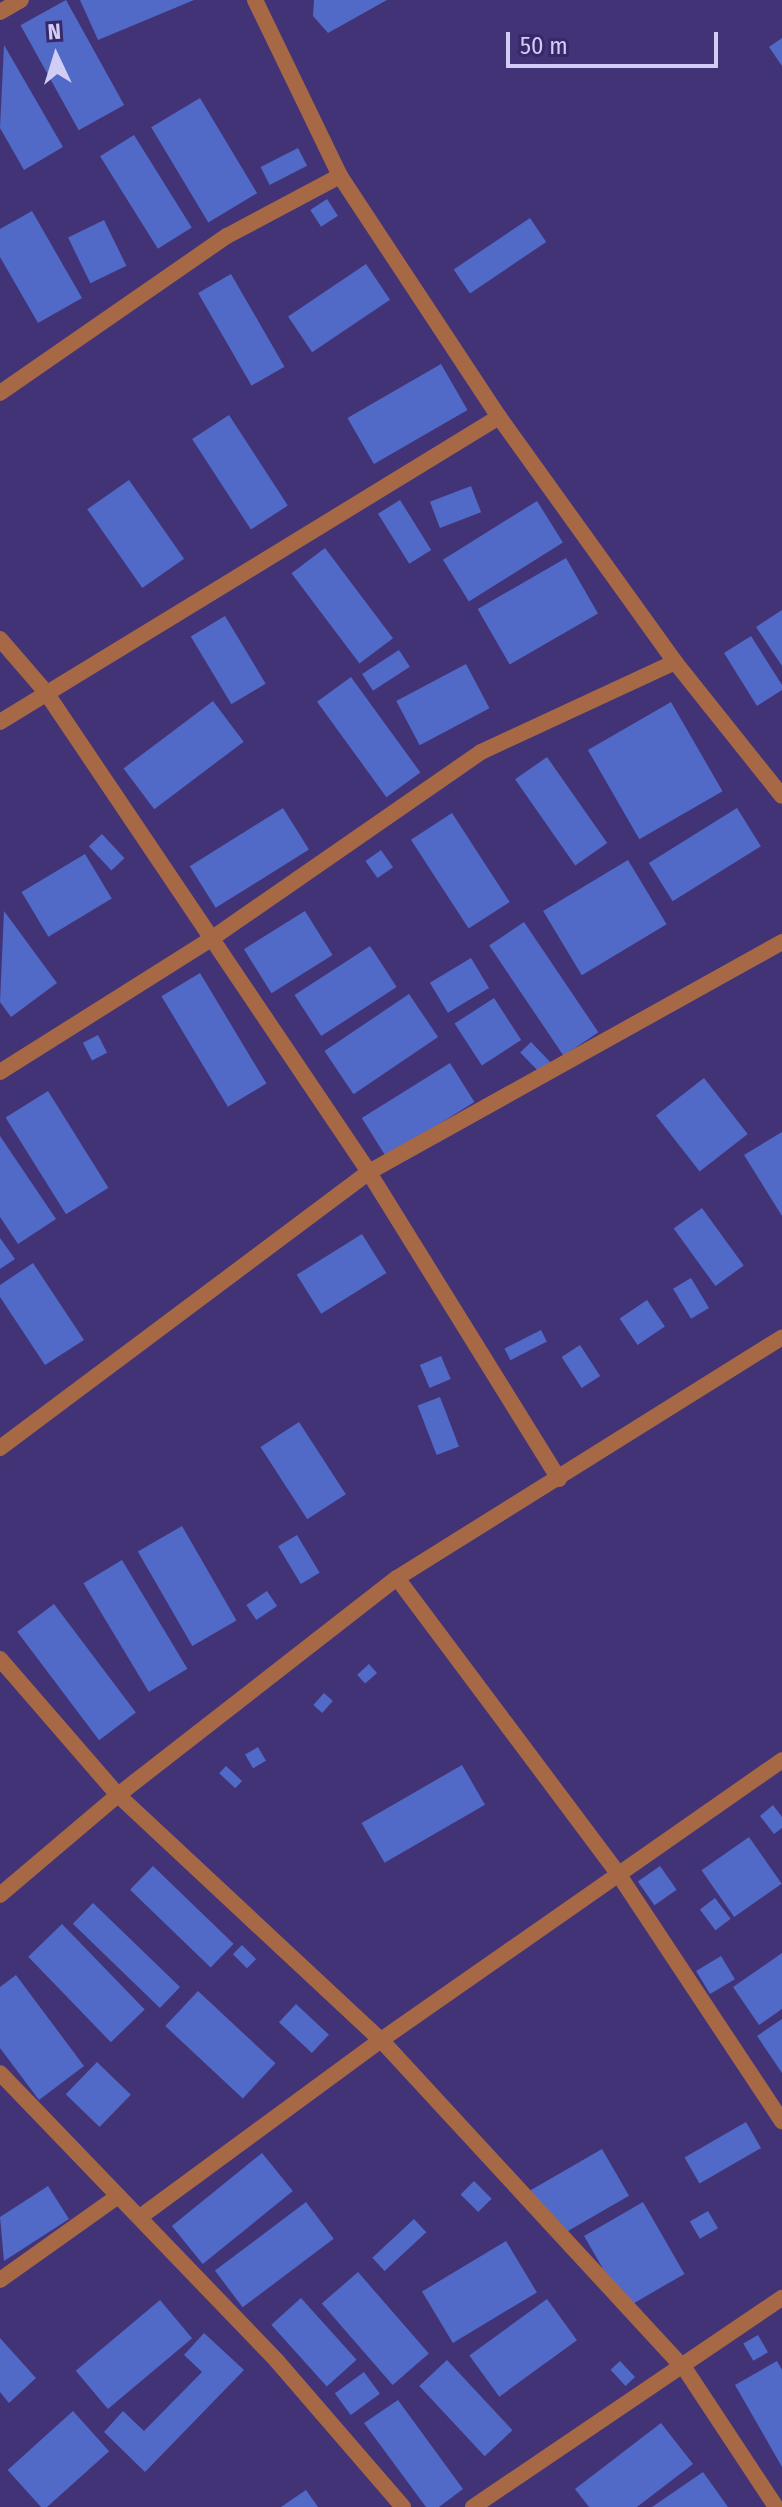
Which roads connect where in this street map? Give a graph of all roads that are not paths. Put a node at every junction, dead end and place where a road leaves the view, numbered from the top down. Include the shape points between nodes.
1 (21, 0) edge
2 (255, 0) edge
3 (0, 12) edge
4 (340, 176) junction
5 (0, 393) edge
6 (499, 417) junction
7 (0, 639) edge
8 (675, 662) junction
9 (45, 691) junction
10 (0, 722) edge
11 (782, 796) edge
12 (211, 939) junction
13 (782, 942) edge
14 (0, 1072) edge
15 (369, 1172) junction
16 (782, 1337) edge
17 (0, 1448) edge
18 (559, 1479) junction
19 (397, 1578) junction
20 (0, 1659) edge
21 (782, 1760) edge
22 (118, 1795) junction
23 (617, 1872) junction
24 (0, 1895) edge
25 (381, 2040) junction
26 (0, 2073) edge
27 (782, 2121) edge
28 (118, 2196) junction
29 (140, 2217) junction
30 (0, 2280) edge
31 (782, 2298) edge
32 (685, 2369) junction
33 (403, 2507) edge
34 (473, 2507) edge
35 (776, 2507) edge

1 - 3 street
2 - 4 street
4 - 5 street via 227,236
4 - 6 street
6 - 8 street
6 - 9 street
7 - 9 street
8 - 11 street
8 - 12 street via 481,752
9 - 10 street
9 - 12 street
12 - 14 street
12 - 15 street
13 - 15 street
15 - 17 street
15 - 18 street
16 - 18 street
18 - 19 street
19 - 22 street
19 - 23 street
20 - 22 street
21 - 23 street
22 - 24 street
22 - 25 street
23 - 25 street
23 - 27 street
25 - 29 street
25 - 32 street
26 - 28 street
28 - 29 street
28 - 30 street
29 - 33 street via 277,2361
31 - 32 street
32 - 34 street
32 - 35 street

